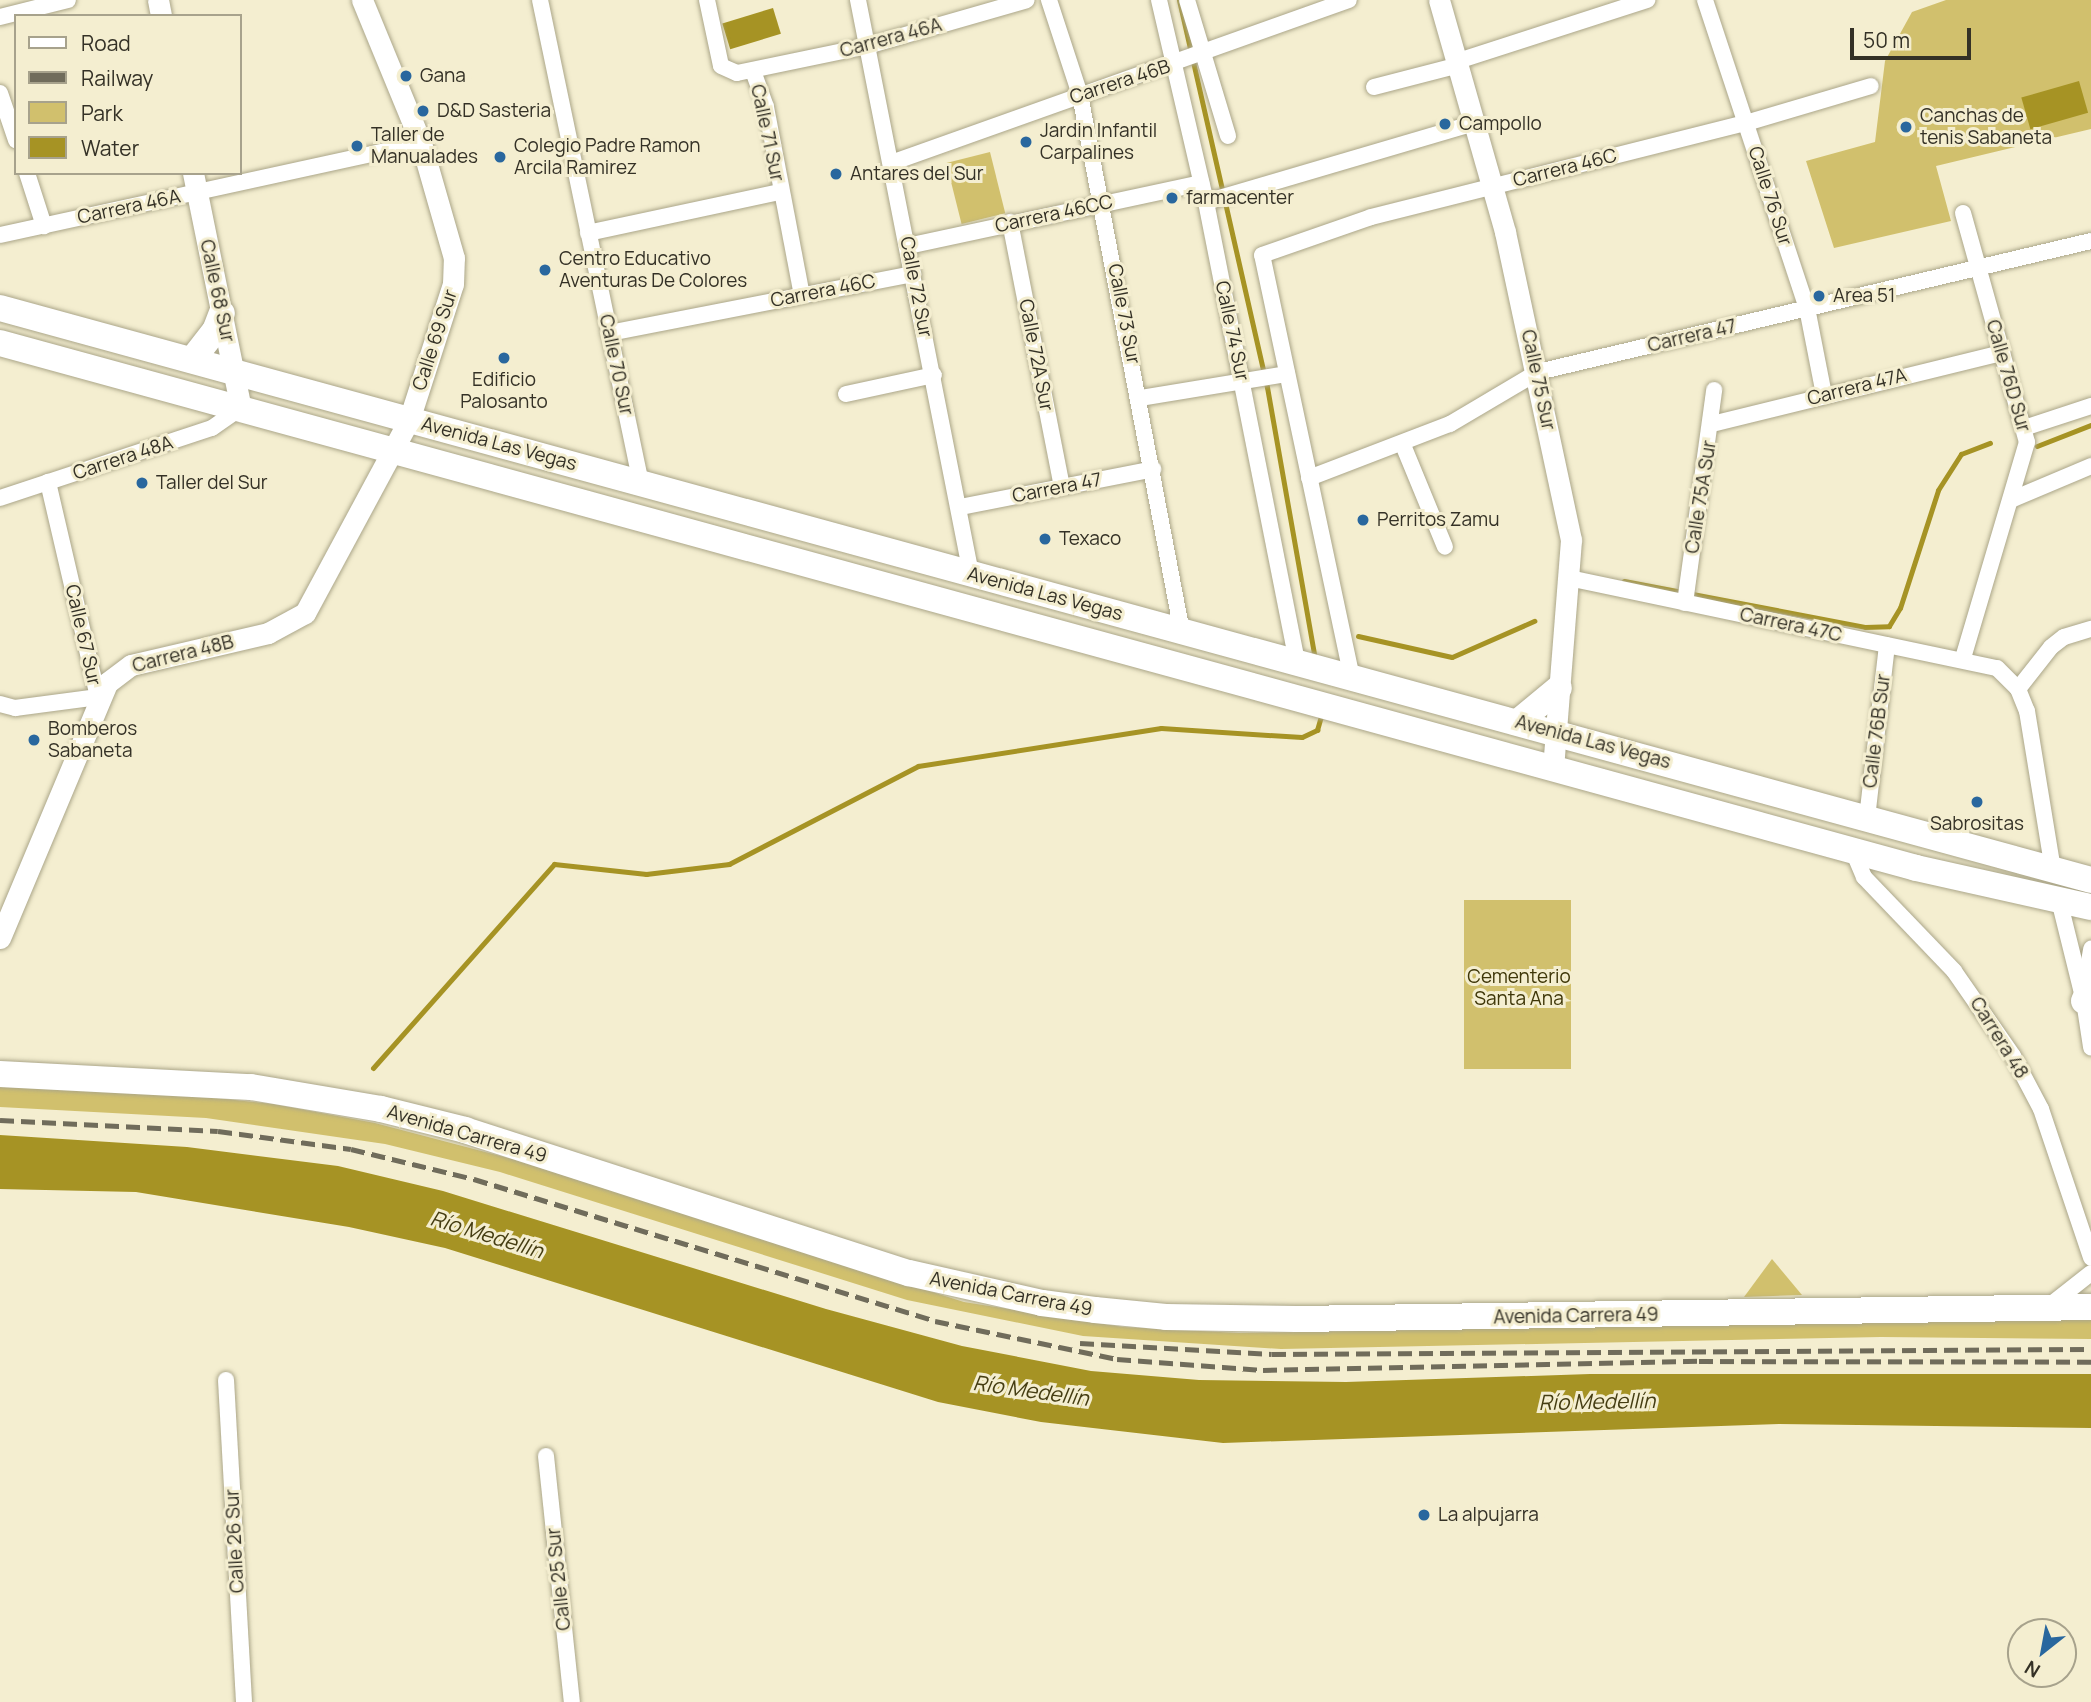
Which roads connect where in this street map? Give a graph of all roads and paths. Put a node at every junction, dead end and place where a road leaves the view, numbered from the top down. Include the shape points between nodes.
1 (68, 0) edge
2 (362, 0) edge
3 (540, 0) edge
4 (707, 0) edge
5 (858, 0) edge
6 (1027, 0) edge
7 (1049, 0) edge
8 (1159, 0) edge
9 (1187, 0) edge
10 (1349, 0) edge
11 (1439, 0) edge
12 (1647, 0) edge
13 (1705, 0) edge
14 (0, 17) edge
15 (867, 46) junction
16 (1200, 54) junction
17 (1178, 62) junction
18 (1458, 63) junction
19 (753, 71) junction
20 (1871, 86) dead end
21 (1374, 87) dead end
22 (0, 93) edge
23 (1080, 95) junction
24 (1477, 122) junction
25 (1746, 123) junction
26 (14, 135) edge
27 (1228, 136) dead end
28 (421, 143) junction
29 (891, 163) junction
30 (28, 175) edge
31 (240, 175) edge
32 (242, 175) edge
33 (195, 183) edge
34 (1201, 183) junction
35 (1493, 187) junction
36 (779, 192) junction
37 (1211, 200) junction
38 (1103, 203) junction
39 (1963, 213) dead end
40 (1010, 222) junction
41 (44, 226) junction
42 (589, 233) junction
43 (0, 235) edge
44 (2091, 241) edge
45 (908, 246) junction
46 (1977, 268) junction
47 (913, 274) junction
48 (802, 295) junction
49 (0, 308) edge
50 (1807, 308) junction
51 (222, 313) junction
52 (609, 333) junction
53 (0, 343) edge
54 (2002, 353) junction
55 (192, 360) junction
56 (233, 371) junction
57 (1538, 372) junction
58 (1283, 374) junction
59 (934, 375) junction
60 (1249, 380) junction
61 (1714, 390) dead end
62 (846, 394) dead end
63 (1824, 395) junction
64 (1140, 398) junction
65 (2091, 406) edge
66 (241, 408) junction
67 (409, 420) junction
68 (1712, 424) junction
69 (2024, 428) junction
70 (1404, 445) junction
71 (394, 449) junction
72 (2091, 466) edge
73 (1153, 469) junction
74 (1310, 478) junction
75 (48, 482) junction
76 (641, 483) junction
77 (1062, 487) junction
78 (0, 498) edge
79 (2013, 499) junction
80 (960, 507) junction
81 (1445, 547) dead end
82 (971, 574) junction
83 (1569, 578) junction
84 (1685, 601) junction
85 (294, 622) joint
86 (2091, 629) edge
87 (1182, 632) junction
88 (1887, 645) junction
89 (1963, 658) junction
90 (1301, 665) junction
91 (1344, 676) junction
92 (2014, 683) junction
93 (1559, 688) junction
94 (98, 697) junction
95 (0, 704) edge
96 (1518, 722) junction
97 (1556, 731) junction
98 (1553, 768) junction
99 (1867, 818) junction
100 (1853, 851) junction
101 (2053, 869) junction
102 (2091, 880) edge
103 (2059, 900) junction
104 (2091, 910) edge
105 (0, 938) edge
106 (2091, 949) edge
107 (2088, 994) edge
108 (2091, 1047) edge
109 (0, 1073) edge
110 (2091, 1258) edge
111 (2091, 1273) edge
112 (2048, 1307) junction
113 (2091, 1307) edge
114 (226, 1380) dead end
115 (546, 1455) dead end
116 (244, 1702) edge
117 (572, 1702) edge

1 - 14 street
2 - 28 street, Calle 69 Sur
3 - 42 street, Calle 70 Sur
4 - 19 street, Calle 71 Sur via 721,66 732,73
5 - 15 street, Calle 72 Sur
6 - 15 street, Carrera 46A
7 - 23 street, Calle 73 Sur
8 - 17 street, Calle 74 Sur
9 - 16 street
10 - 16 street, Carrera 46B
11 - 18 street, Calle 75 Sur
12 - 18 street
13 - 25 street, Calle 76 Sur
15 - 19 street, Carrera 46A
15 - 29 street, Calle 72 Sur
16 - 17 street, Carrera 46B
16 - 27 street
17 - 23 street, Carrera 46B
17 - 34 street, Calle 74 Sur
18 - 21 street
18 - 24 street, Calle 75 Sur
19 - 36 street, Calle 71 Sur via 766,107
20 - 25 street, Carrera 46C
22 - 26 street
23 - 29 street, Carrera 46B
23 - 38 street, Calle 73 Sur
24 - 35 street, Calle 75 Sur
24 - 37 street
25 - 35 street, Carrera 46C
25 - 50 street, Calle 76 Sur
28 - 32 street, Carrera 46A
28 - 67 street, Calle 69 Sur via 455,272
29 - 45 street, Calle 72 Sur
30 - 41 street
31 - 33 street, Carrera 46A
33 - 41 street, Carrera 46A
33 - 51 street, Calle 68 Sur
34 - 37 street, Calle 74 Sur
34 - 38 street, Carrera 46CC
35 - 57 street, Calle 75 Sur
35 - 58 street, Carrera 46C via 1371,217 1262,256
36 - 42 street
36 - 48 street, Calle 71 Sur
37 - 60 street, Calle 74 Sur
38 - 40 street, Carrera 46CC
38 - 64 street, Calle 73 Sur
39 - 46 street, Calle 76D Sur
40 - 45 street, Carrera 46CC
40 - 77 street, Calle 72A Sur
41 - 43 street, Carrera 46A
42 - 52 street, Calle 70 Sur
44 - 46 street, Carrera 47
45 - 47 street, Calle 72 Sur
46 - 50 street, Carrera 47
46 - 54 street, Calle 76D Sur
47 - 48 street, Carrera 46C
47 - 59 street, Calle 72 Sur
48 - 52 street, Carrera 46C
49 - 55 main road, Avenida Las Vegas
50 - 57 street, Carrera 47
50 - 63 street, Calle 76 Sur
51 - 55 main road via 215,331
51 - 56 street, Calle 68 Sur
52 - 76 street, Calle 70 Sur
53 - 66 main road, Avenida Las Vegas
54 - 63 street, Carrera 47A
54 - 69 street, Calle 76D Sur
55 - 56 main road, Avenida Las Vegas
56 - 66 street, Calle 68 Sur
56 - 67 main road, Avenida Las Vegas
57 - 70 street, Carrera 47 via 1494,400
57 - 83 street, Calle 75 Sur via 1571,540
58 - 60 street
58 - 74 street
59 - 62 street
59 - 80 street, Calle 72 Sur
60 - 64 street
60 - 90 street, Calle 74 Sur
61 - 68 street, Calle 75A Sur
63 - 68 street, Carrera 47A
64 - 73 street, Calle 73 Sur
65 - 69 street
66 - 71 main road, Avenida Las Vegas
66 - 75 street, Carrera 48A via 212,428
67 - 71 street, Calle 69 Sur
67 - 76 main road, Avenida Las Vegas
68 - 84 street, Calle 75A Sur
69 - 79 street, Calle 76D Sur via 2027,448
70 - 74 street, Carrera 47
70 - 81 street
71 - 85 street, Calle 69 Sur via 318,595
71 - 98 main road, Avenida Las Vegas
72 - 79 street
73 - 77 street, Carrera 47
73 - 87 street, Calle 73 Sur
74 - 91 street
75 - 78 street, Carrera 48A
75 - 94 street, Calle 67 Sur
76 - 82 main road, Avenida Las Vegas
77 - 80 street, Carrera 47
79 - 89 street, Calle 76D Sur
80 - 82 street, Calle 72 Sur
82 - 87 main road, Avenida Las Vegas
83 - 84 street, Carrera 47C
83 - 93 street, Calle 75 Sur
84 - 88 street, Carrera 47C
85 - 94 street, Carrera 48B via 268,633 131,665 116,674
86 - 92 street via 2064,637
87 - 90 main road, Avenida Las Vegas
88 - 89 street, Carrera 47C
88 - 99 street, Calle 76B Sur
89 - 92 street, Carrera 47C via 1997,668
90 - 91 main road, Avenida Las Vegas
91 - 96 main road, Avenida Las Vegas
92 - 101 street via 2032,734
93 - 96 main road
93 - 97 street, Calle 75 Sur
94 - 95 street via 15,708
94 - 105 street, Calle 67 Sur
96 - 97 main road, Avenida Las Vegas
97 - 98 street, Calle 75 Sur
97 - 99 main road, Avenida Las Vegas
98 - 100 main road, Avenida Las Vegas
99 - 101 main road, Avenida Las Vegas
100 - 103 main road, Avenida Las Vegas
100 - 110 street, Carrera 48 via 1864,877 1954,971 2013,1056 2041,1109
101 - 102 main road, Avenida Las Vegas
103 - 104 main road, Avenida Las Vegas
103 - 107 street
106 - 107 street via 2085,965
107 - 108 street
109 - 112 main road, Avenida Carrera 49 via 251,1087 382,1109 465,1130 909,1273 1095,1310 1166,1317 1296,1319
111 - 112 street
112 - 113 main road, Avenida Carrera 49
114 - 116 street, Calle 26 Sur
115 - 117 street, Calle 25 Sur

